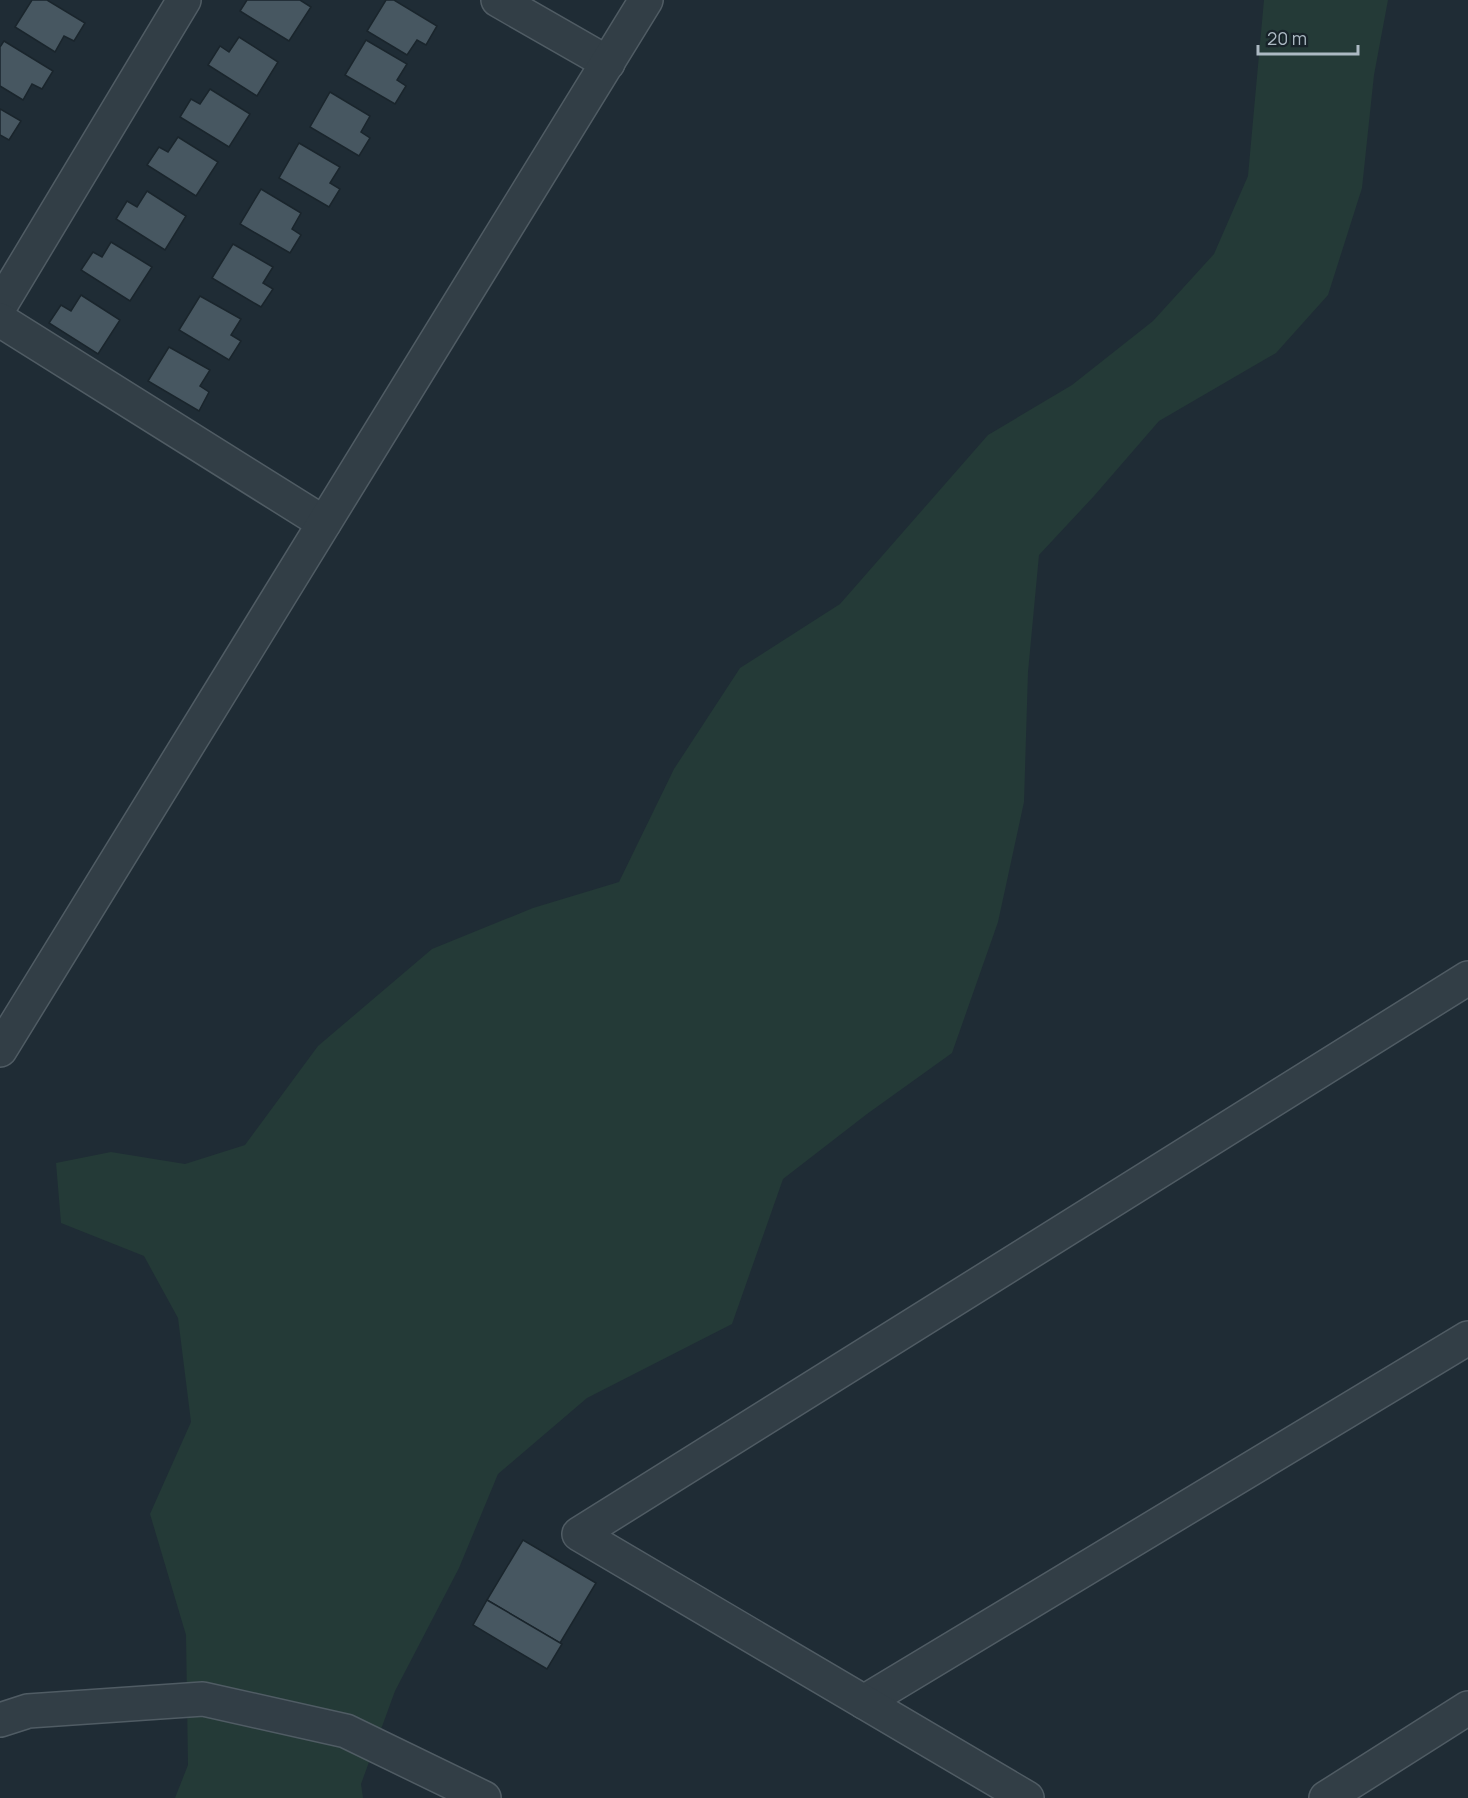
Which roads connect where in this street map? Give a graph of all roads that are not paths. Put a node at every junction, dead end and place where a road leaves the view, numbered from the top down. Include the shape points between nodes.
1 (184, 0) edge
2 (498, 0) edge
3 (646, 0) edge
4 (608, 63) junction
5 (0, 306) edge
6 (0, 320) edge
7 (324, 524) junction
8 (1468, 978) edge
9 (0, 1050) edge
10 (1468, 1338) edge
11 (864, 1702) junction
12 (1468, 1708) edge
13 (0, 1720) edge
14 (484, 1798) edge
15 (1027, 1798) edge
16 (1326, 1798) edge

1 - 5 street
2 - 4 street
3 - 4 street
4 - 7 street
6 - 7 street
7 - 9 street
8 - 11 street via 579,1534
10 - 11 street
11 - 15 street
12 - 16 street
13 - 14 street via 28,1711 203,1699 346,1731

